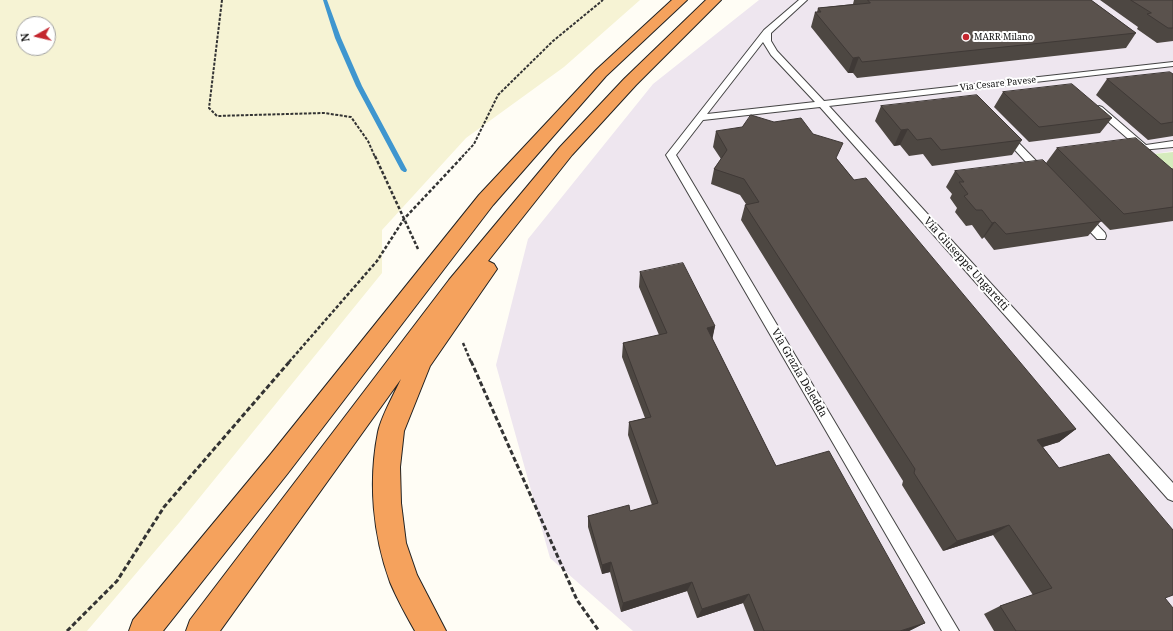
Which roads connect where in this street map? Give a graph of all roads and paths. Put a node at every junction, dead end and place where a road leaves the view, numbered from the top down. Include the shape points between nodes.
1 (222, 0) edge
2 (603, 0) edge
3 (680, 0) edge
4 (714, 0) edge
5 (803, 0) edge
6 (766, 32) junction
7 (1173, 64) edge
8 (1062, 77) junction
9 (1074, 87) edge
10 (961, 88) junction
11 (972, 99) edge
12 (1092, 102) edge
13 (822, 104) junction
14 (699, 118) junction
15 (999, 128) edge
16 (1173, 144) edge
17 (566, 151) junction
18 (1048, 179) edge
19 (1074, 208) edge
20 (404, 219) junction
21 (1101, 236) edge
22 (421, 254) dead end
23 (461, 339) dead end
24 (1173, 494) edge
25 (67, 631) edge
26 (144, 631) edge
27 (201, 631) edge
28 (431, 631) edge
29 (599, 631) edge
30 (951, 631) edge

1 - 20 path via 209,108 217,116 324,113 352,117 368,141
2 - 20 path via 553,41 498,95 474,144
3 - 26 highway via 601,73 486,200
4 - 17 highway via 630,82
5 - 6 lane, Via Grazia Deledda
6 - 13 lane, Via Giuseppe Ungaretti via 766,39 774,53
6 - 14 lane, Via Grazia Deledda
7 - 8 lane, Via Cesare Pavese
8 - 9 lane
8 - 10 lane, Via Cesare Pavese
10 - 11 lane
10 - 13 lane, Via Cesare Pavese
12 - 16 lane via 1144,148
13 - 14 lane
13 - 24 lane, Via Giuseppe Ungaretti
14 - 30 lane, Via Grazia Deledda via 671,155
15 - 18 lane
17 - 27 highway via 456,286
17 - 28 highway via 526,216 420,361 391,431 387,496 392,543 405,582
19 - 21 lane
20 - 22 path
20 - 25 path via 377,261 164,507 117,581
23 - 29 path via 577,600

